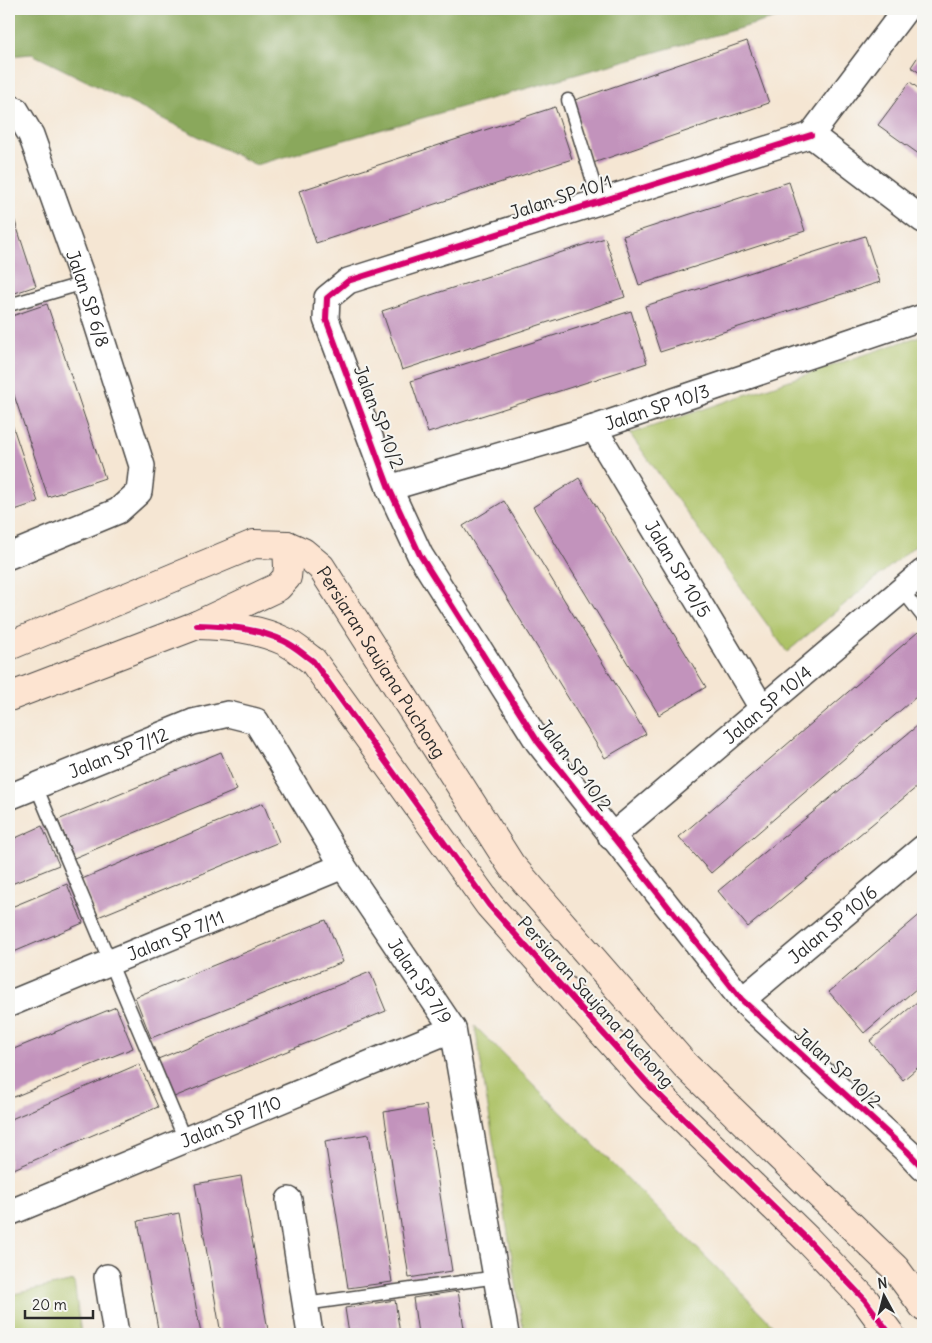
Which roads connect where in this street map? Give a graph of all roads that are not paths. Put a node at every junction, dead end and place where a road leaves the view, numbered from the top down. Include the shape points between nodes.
1 (906, 9) edge
2 (568, 100) dead end
3 (12, 109) edge
4 (810, 135) junction
5 (599, 201) junction
6 (923, 220) edge
7 (84, 282) junction
8 (326, 298) joint
9 (9, 305) edge
10 (923, 317) edge
11 (594, 428) junction
12 (389, 488) junction
13 (287, 545) junction
14 (9, 556) edge
15 (923, 572) edge
16 (902, 590) junction
17 (923, 617) edge
18 (197, 625) junction
19 (9, 646) edge
20 (9, 698) edge
21 (762, 708) junction
22 (228, 714) joint
23 (36, 786) junction
24 (9, 797) edge
25 (611, 836) junction
26 (923, 848) edge
27 (343, 866) junction
28 (110, 962) junction
29 (742, 1000) junction
30 (9, 1004) edge
31 (453, 1029) junction
32 (185, 1140) junction
33 (918, 1153) edge
34 (289, 1200) dead end
35 (9, 1213) edge
36 (107, 1277) dead end
37 (497, 1277) junction
38 (305, 1304) junction
39 (923, 1306) edge
40 (116, 1334) edge
41 (310, 1334) edge
42 (506, 1334) edge
43 (890, 1334) edge

1 - 4 street
2 - 5 lane
3 - 7 street, Jalan SP 6/8 via 31,135
4 - 5 street, Jalan SP 10/1
4 - 6 street
5 - 8 street, Jalan SP 10/1 via 348,281
7 - 9 lane
7 - 14 street, Jalan SP 6/8 via 142,466 139,492 118,511
8 - 12 street, Jalan SP 10/2 via 326,320
10 - 11 street, Jalan SP 10/3
11 - 12 street, Jalan SP 10/3
11 - 21 street, Jalan SP 10/5
12 - 25 street, Jalan SP 10/2 via 420,554 538,742
13 - 18 street via 287,576 278,587
13 - 19 street via 254,544
13 - 39 street, Persiaran Saujana Puchong via 303,552 321,567 511,865 685,1065 896,1268
15 - 16 street, Jalan SP 10/4
16 - 17 lane
16 - 21 street, Jalan SP 10/4
18 - 20 street
18 - 43 street, Persiaran Saujana Puchong via 233,626 263,633 285,642 313,661 489,905 650,1087 807,1239 865,1300
21 - 25 street, Jalan SP 10/4
22 - 23 street, Jalan SP 7/12 via 194,722
22 - 27 street, Jalan SP 7/9 via 256,721
23 - 24 street, Jalan SP 7/12
23 - 28 lane
25 - 29 street, Jalan SP 10/2
26 - 29 street, Jalan SP 10/6
27 - 28 street, Jalan SP 7/11
27 - 31 street, Jalan SP 7/9
28 - 30 street, Jalan SP 7/11
28 - 32 lane
29 - 33 street, Jalan SP 10/2
31 - 32 street, Jalan SP 7/10
31 - 37 street, Jalan SP 7/9
32 - 35 street, Jalan SP 7/10
34 - 38 street
36 - 40 street
37 - 38 lane
37 - 42 street, Jalan SP 7/9
38 - 41 street

